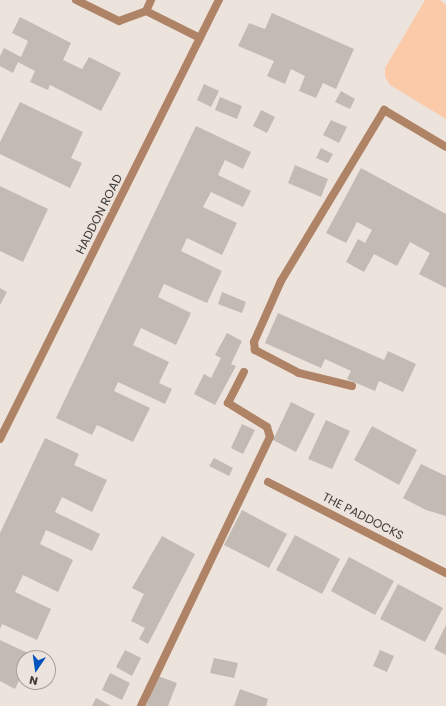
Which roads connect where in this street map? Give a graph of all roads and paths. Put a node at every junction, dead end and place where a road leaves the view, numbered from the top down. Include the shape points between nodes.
1 (76, 0) edge
2 (150, 0) edge
3 (219, 0) edge
4 (146, 11) junction
5 (200, 38) junction
6 (446, 146) edge
7 (244, 372) dead end
8 (352, 386) dead end
9 (0, 439) edge
10 (268, 482) dead end
11 (446, 573) edge
12 (141, 706) edge

1 - 4 street via 119,21
2 - 4 street
3 - 5 street, HADDON ROAD
4 - 5 street
5 - 9 street, HADDON ROAD
6 - 8 street via 384,110 281,281 254,342 254,350 300,373
7 - 12 street via 228,403 267,427 270,438
10 - 11 street, THE PADDOCKS

